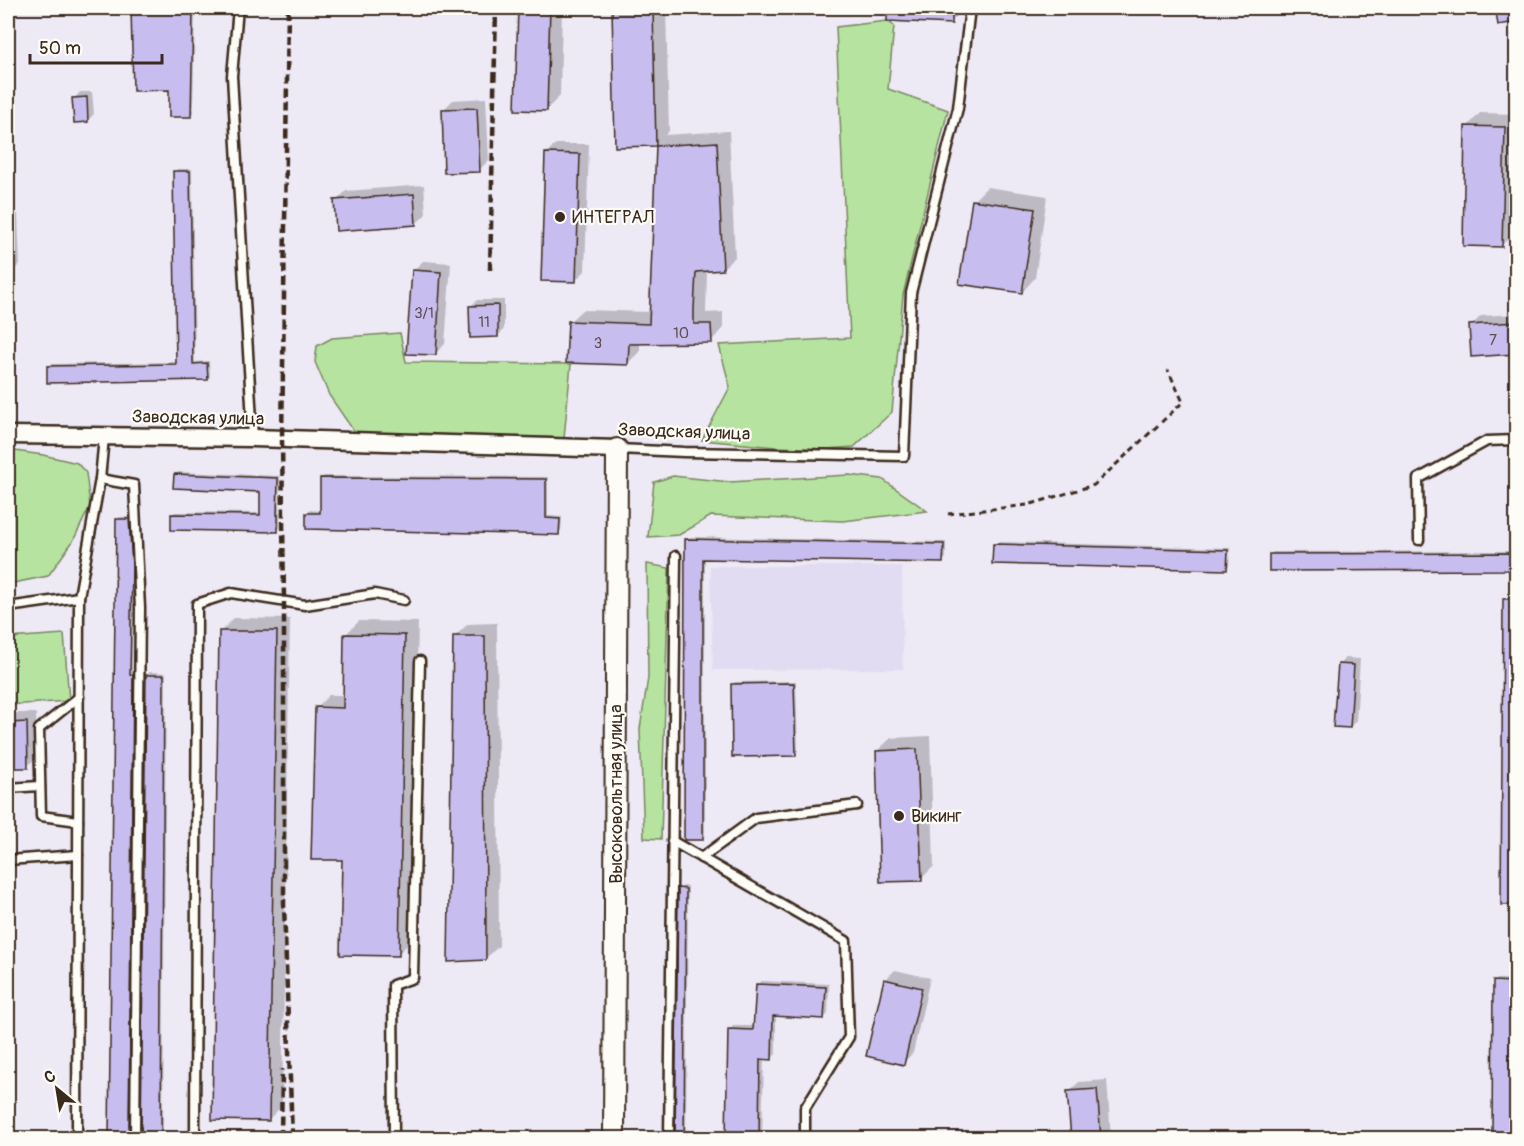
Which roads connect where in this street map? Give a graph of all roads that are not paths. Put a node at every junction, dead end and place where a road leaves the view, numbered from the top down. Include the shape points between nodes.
1 (238, 8) edge
2 (970, 8) edge
3 (8, 435) edge
4 (104, 437) junction
5 (253, 438) junction
6 (1516, 440) edge
7 (617, 449) junction
8 (100, 479) junction
9 (1419, 540) dead end
10 (675, 556) dead end
11 (79, 597) junction
12 (404, 600) dead end
13 (8, 608) edge
14 (420, 661) dead end
15 (79, 697) junction
16 (40, 786) junction
17 (8, 788) edge
18 (857, 805) dead end
19 (78, 820) junction
20 (672, 841) junction
21 (78, 855) junction
22 (701, 858) junction
23 (8, 860) edge
24 (77, 1138) edge
25 (135, 1138) edge
26 (195, 1138) edge
27 (394, 1138) edge
28 (614, 1138) edge
29 (669, 1138) edge
30 (805, 1138) edge

1 - 5 lane via 232,76
2 - 7 lane, Заводская улица via 958,108 911,293 904,456
3 - 4 street, Заводская улица
4 - 5 street, Заводская улица
4 - 8 lane
5 - 7 street, Заводская улица
6 - 9 lane via 1487,441 1418,479
7 - 28 street, Высоковольтная улица
8 - 11 lane
8 - 25 lane via 134,485 140,608
10 - 20 lane
11 - 13 lane
11 - 15 lane
12 - 26 lane via 375,594 305,605 231,593 197,604
14 - 27 lane via 413,978 393,985
15 - 16 lane via 39,729
15 - 19 lane
16 - 17 lane
16 - 19 lane via 41,816
18 - 22 lane via 756,818
19 - 21 lane
20 - 22 lane
20 - 29 lane
21 - 23 lane
21 - 24 lane
22 - 30 lane via 846,941 849,1036 806,1108

